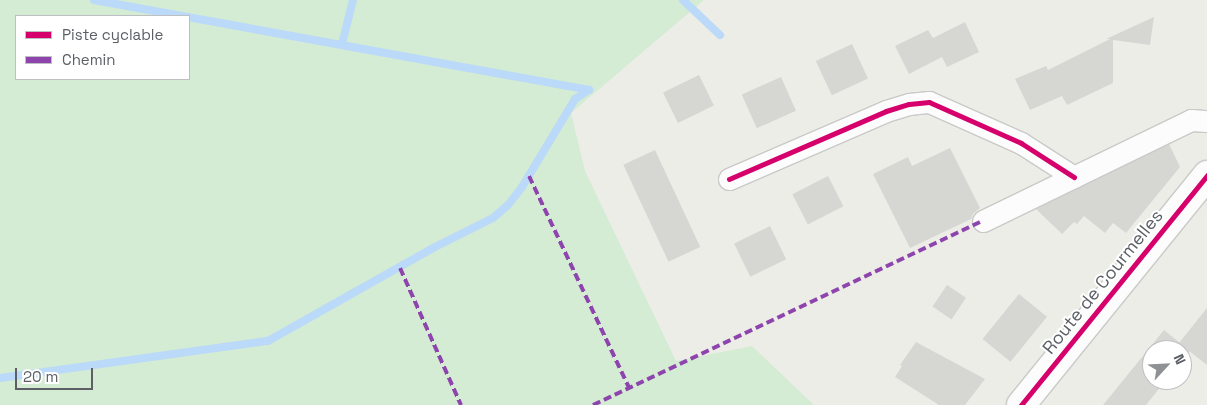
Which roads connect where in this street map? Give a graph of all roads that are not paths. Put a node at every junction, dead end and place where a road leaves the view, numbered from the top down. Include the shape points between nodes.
1 (1207, 121) edge
2 (1207, 175) edge
3 (1074, 177) junction
4 (729, 179) dead end
5 (983, 221) dead end
6 (1021, 405) edge

1 - 3 street via 1191,120
2 - 6 street, Route de Courmelles
3 - 4 street via 1022,143 929,102 886,111
3 - 5 street

